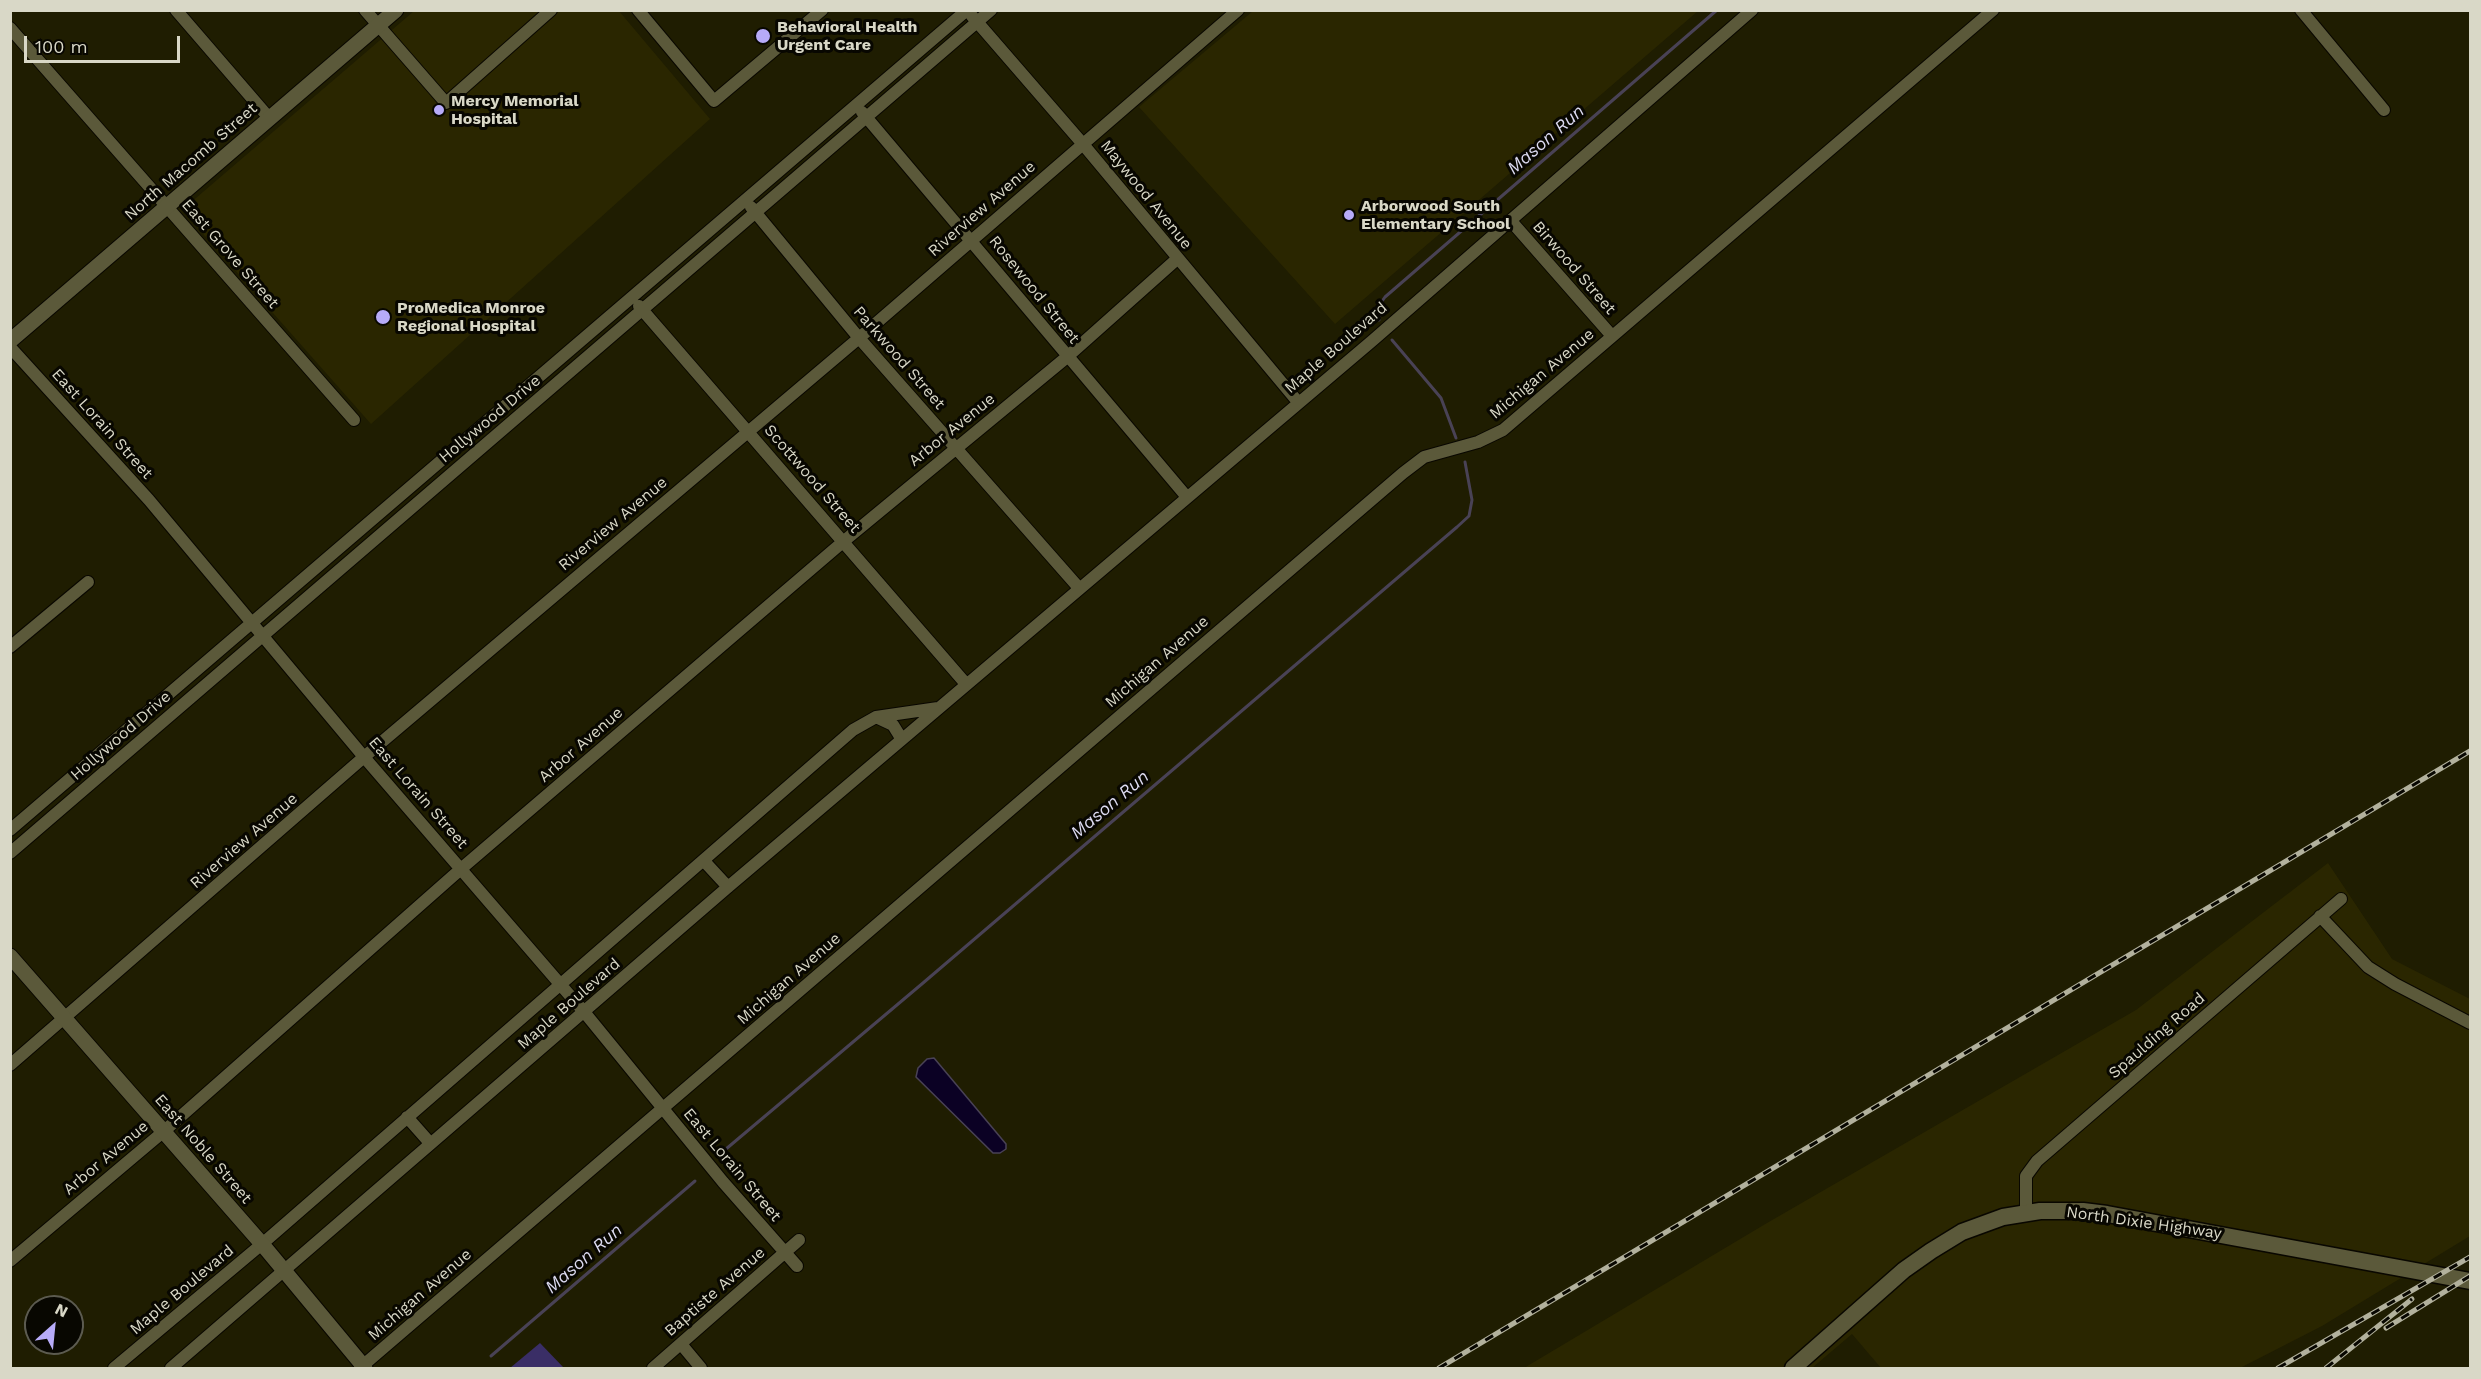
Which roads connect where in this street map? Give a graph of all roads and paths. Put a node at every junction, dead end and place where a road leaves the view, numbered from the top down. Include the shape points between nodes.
1 (176, 10) edge
2 (365, 10) edge
3 (396, 10) edge
4 (551, 10) edge
5 (638, 10) edge
6 (822, 10) edge
7 (967, 10) edge
8 (991, 10) edge
9 (1238, 10) edge
10 (1752, 10) edge
11 (1993, 10) edge
12 (2301, 10) edge
13 (977, 22) junction
14 (378, 26) junction
15 (10, 28) edge
16 (856, 105) junction
17 (2384, 110) dead end
18 (866, 117) junction
19 (270, 118) junction
20 (1082, 143) junction
21 (745, 200) junction
22 (167, 207) junction
23 (756, 213) junction
24 (1511, 221) junction
25 (972, 240) junction
26 (1177, 259) junction
27 (632, 297) junction
28 (643, 311) junction
29 (1612, 336) junction
30 (859, 338) junction
31 (10, 341) edge
32 (10, 347) edge
33 (1067, 357) junction
34 (1299, 402) junction
35 (354, 420) dead end
36 (748, 431) junction
37 (956, 448) junction
38 (1186, 496) junction
39 (844, 541) junction
40 (88, 582) dead end
41 (1079, 588) junction
42 (251, 623) junction
43 (262, 635) junction
44 (10, 647) edge
45 (966, 684) junction
46 (939, 708) junction
47 (876, 717) junction
48 (902, 738) junction
49 (364, 757) junction
50 (10, 830) edge
51 (10, 853) edge
52 (704, 861) junction
53 (462, 868) junction
54 (728, 887) junction
55 (2340, 899) dead end
56 (2320, 916) junction
57 (10, 956) edge
58 (559, 984) junction
59 (585, 1013) junction
60 (66, 1018) junction
61 (2470, 1023) edge
62 (10, 1065) edge
63 (663, 1108) junction
64 (407, 1117) junction
65 (163, 1132) junction
66 (430, 1143) junction
67 (2026, 1214) junction
68 (799, 1240) dead end
69 (262, 1245) junction
70 (785, 1252) junction
71 (10, 1261) edge
72 (797, 1266) dead end
73 (284, 1273) junction
74 (2470, 1281) edge
75 (681, 1344) junction
76 (114, 1368) edge
77 (171, 1368) edge
78 (362, 1368) edge
79 (652, 1368) edge
80 (701, 1368) edge
81 (1793, 1368) edge

1 - 19 street
2 - 14 street
3 - 14 street, North Macomb Street
4 - 14 street via 446,103
5 - 6 street via 714,101
7 - 13 street, Maywood Avenue
7 - 16 street, Hollywood Drive
8 - 13 street, Hollywood Drive
9 - 20 street, Riverview Avenue
10 - 24 street, Maple Boulevard
11 - 29 street, Michigan Avenue
12 - 17 street
13 - 18 street, Hollywood Drive
13 - 20 street, Maywood Avenue
14 - 19 street, North Macomb Street
15 - 22 street, East Grove Street
16 - 18 street, Rosewood Street
16 - 21 street, Hollywood Drive
18 - 23 street, Hollywood Drive
18 - 25 street, Rosewood Street
19 - 22 street, North Macomb Street
20 - 25 street, Riverview Avenue
20 - 26 street, Maywood Avenue
21 - 23 street, Parkwood Street
21 - 27 street, Hollywood Drive
22 - 31 street, North Macomb Street
22 - 35 street, East Grove Street
23 - 28 street, Hollywood Drive
23 - 30 street, Parkwood Street
24 - 29 street, Birwood Street
24 - 34 street, Maple Boulevard
25 - 30 street, Riverview Avenue
25 - 33 street, Rosewood Street
26 - 33 street, Arbor Avenue
26 - 34 street, Maywood Avenue
27 - 28 street, Scottwood Street
27 - 42 street, Hollywood Drive
28 - 36 street, Scottwood Street
28 - 43 street, Hollywood Drive
29 - 63 street, Michigan Avenue via 1503,430 1478,442 1424,457 1403,473
30 - 36 street, Riverview Avenue
30 - 37 street, Parkwood Street
32 - 42 street, East Lorain Street via 148,500
33 - 37 street, Arbor Avenue
33 - 38 street, Rosewood Street
34 - 38 street, Maple Boulevard
36 - 39 street, Scottwood Street
36 - 49 street, Riverview Avenue
37 - 39 street, Arbor Avenue
37 - 41 street, Parkwood Street
38 - 41 street, Maple Boulevard
39 - 45 street, Scottwood Street
39 - 53 street, Arbor Avenue
40 - 44 street
41 - 45 street, Maple Boulevard
42 - 43 street, East Lorain Street
42 - 50 street, Hollywood Drive
43 - 49 street, East Lorain Street
43 - 51 street, Hollywood Drive
45 - 46 street, Maple Boulevard
46 - 47 street, Maple Boulevard
46 - 48 street, Maple Boulevard
47 - 48 street via 893,725
47 - 52 street, Maple Boulevard via 853,730
48 - 54 street, Maple Boulevard
49 - 53 street, East Lorain Street
49 - 60 street, Riverview Avenue
52 - 54 street
52 - 58 street, Maple Boulevard
53 - 58 street, East Lorain Street
53 - 65 street, Arbor Avenue
54 - 59 street, Maple Boulevard
55 - 56 street, Spaulding Road
56 - 61 street via 2368,967
56 - 67 street, Spaulding Road via 2037,1161 2026,1176
57 - 60 street, East Noble Street
58 - 59 street, East Lorain Street
58 - 64 street, Maple Boulevard
59 - 63 street, East Lorain Street
59 - 66 street, Maple Boulevard
60 - 62 street, Riverview Avenue
60 - 65 street, East Noble Street
63 - 70 street, East Lorain Street
63 - 78 street, Michigan Avenue
64 - 66 street
64 - 69 street, Maple Boulevard
65 - 69 street, East Noble Street
65 - 71 street, Arbor Avenue
66 - 73 street, Maple Boulevard
67 - 74 main road, North Dixie Highway via 2064,1210 2107,1214
67 - 81 main road, North Dixie Highway via 2004,1217 1962,1232 1931,1251
68 - 70 street, Baptiste Avenue
69 - 73 street, East Noble Street
69 - 76 street, Maple Boulevard
70 - 72 street, East Lorain Street
70 - 75 street, Baptiste Avenue
73 - 77 street, Maple Boulevard
73 - 78 street, East Noble Street
75 - 79 street, Baptiste Avenue
75 - 80 street

